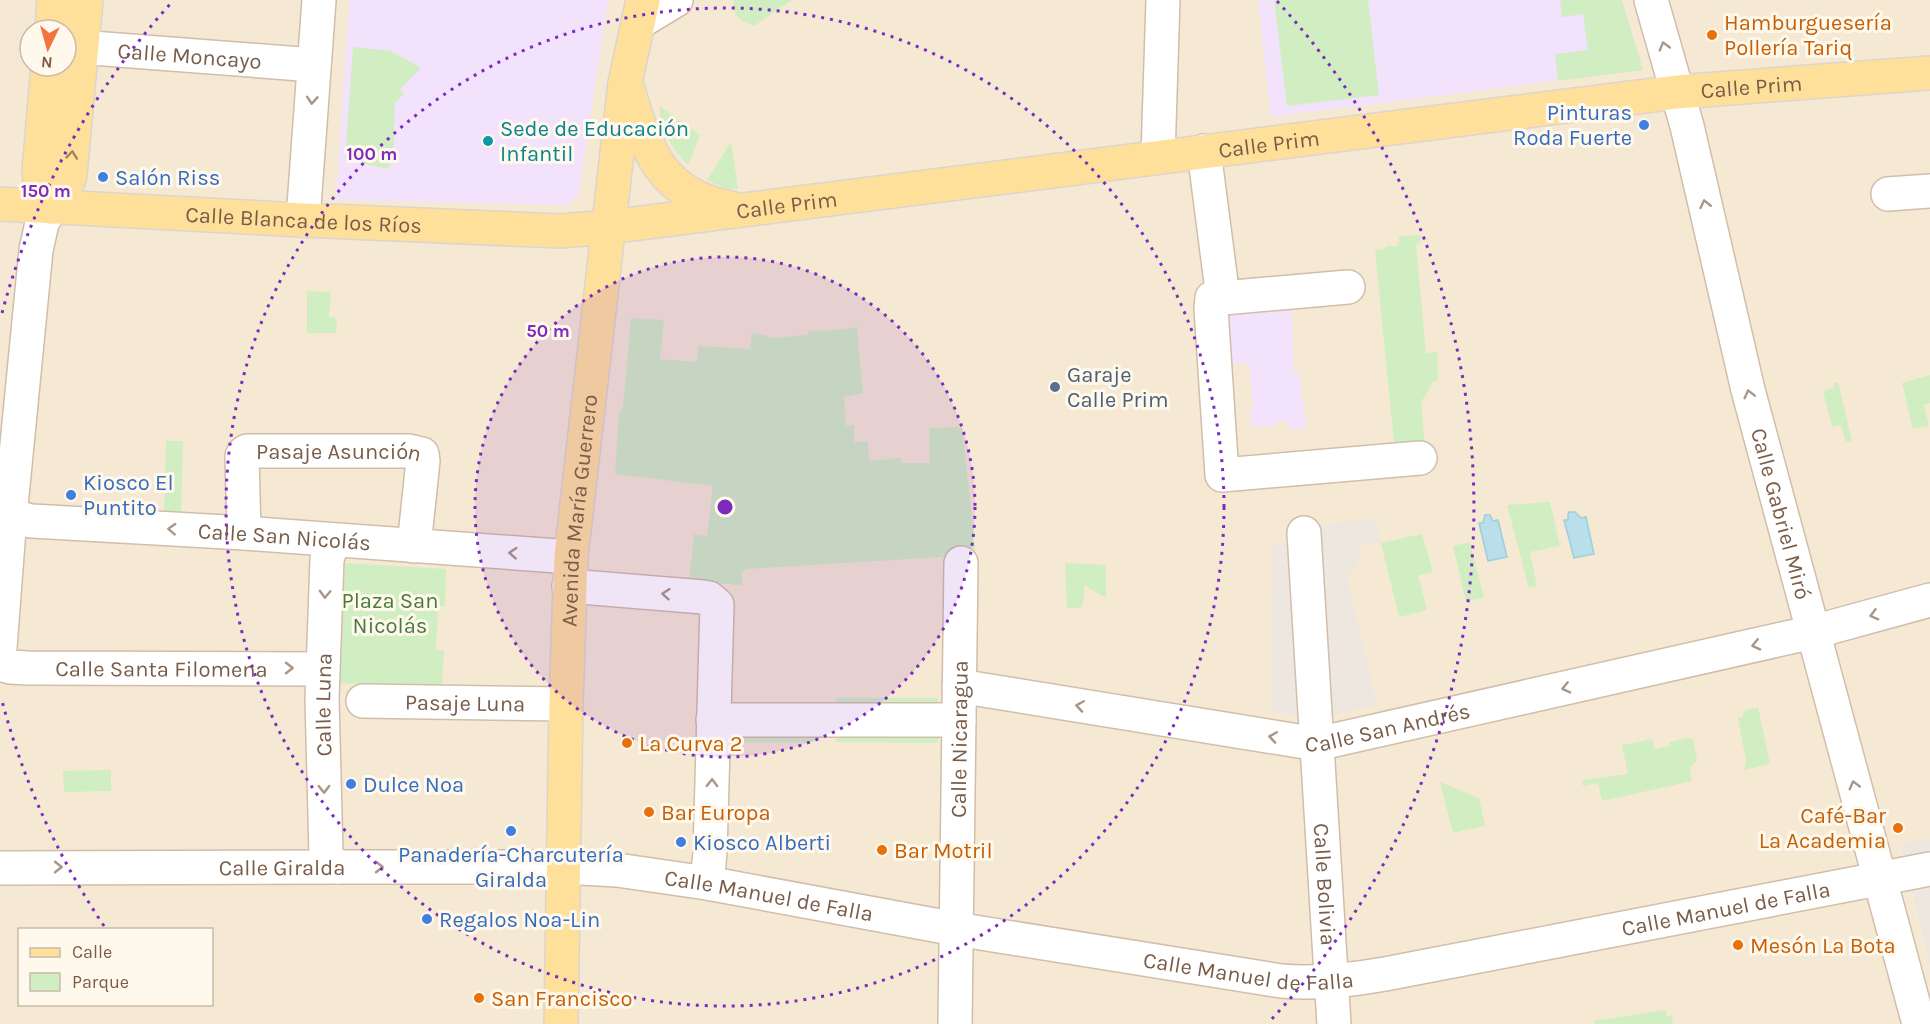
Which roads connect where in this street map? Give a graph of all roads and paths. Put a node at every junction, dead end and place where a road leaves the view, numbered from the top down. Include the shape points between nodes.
1 (54, 0) edge
2 (86, 0) edge
3 (319, 0) edge
4 (676, 0) edge
5 (1163, 0) edge
6 (1651, 0) edge
7 (640, 12) edge
8 (52, 18) edge
9 (78, 31) edge
10 (78, 46) edge
11 (314, 65) junction
12 (1930, 71) edge
13 (47, 78) edge
14 (73, 78) edge
15 (625, 83) junction
16 (1677, 92) junction
17 (1204, 151) junction
18 (1158, 156) junction
19 (1930, 191) edge
20 (1888, 194) dead end
21 (0, 204) edge
22 (51, 207) junction
23 (741, 209) junction
24 (303, 220) junction
25 (609, 227) junction
26 (1348, 287) dead end
27 (1223, 298) junction
28 (1420, 458) dead end
29 (5, 514) edge
30 (244, 533) junction
31 (1304, 533) dead end
32 (340, 541) junction
33 (414, 546) junction
34 (961, 563) dead end
35 (570, 572) junction
36 (1930, 600) edge
37 (1813, 632) junction
38 (0, 648) edge
39 (0, 664) edge
40 (322, 669) junction
41 (959, 686) junction
42 (363, 701) dead end
43 (566, 704) junction
44 (713, 720) junction
45 (959, 720) junction
46 (1317, 744) junction
47 (338, 867) junction
48 (563, 867) junction
49 (0, 868) edge
50 (1930, 869) edge
51 (1880, 879) junction
52 (707, 883) junction
53 (956, 928) junction
54 (1330, 981) junction
55 (561, 1024) edge
56 (955, 1024) edge
57 (1334, 1024) edge
58 (1919, 1024) edge

1 - 8 main road
2 - 9 main road
3 - 11 street
4 - 7 street
5 - 18 street
16 -> 6 street, Calle Gabriel Miró
7 - 15 main road, Avenida María Guerrero
10 - 11 street, Calle Moncayo
11 -> 24 street
12 - 16 main road, Calle Prim
13 - 22 main road via 39,171 43,195
22 -> 14 main road via 61,197 70,175
15 - 23 main road via 662,171 703,201
15 - 25 main road, Avenida María Guerrero
16 - 17 main road, Calle Prim
37 -> 16 street, Calle Gabriel Miró via 1748,390
17 - 18 main road, Calle Prim
17 - 27 street
18 - 23 main road, Calle Prim
19 - 20 street
21 - 22 main road, Calle Blanca de los Ríos
22 - 24 main road, Calle Blanca de los Ríos
22 - 29 street via 42,223 36,250
23 - 25 main road, Calle Prim
24 - 25 main road, Calle Blanca de los Ríos via 560,231
25 - 35 main road, Avenida María Guerrero
26 - 27 street
27 - 28 street via 1212,298 1211,309 1222,475
30 -> 29 street, Calle San Nicolás via 31,521
29 - 38 street
30 - 32 street, Calle San Nicolás
30 - 33 street, Pasaje Asunción via 244,453 409,451 422,454 423,461
31 - 46 street, Calle Bolivia
32 - 33 street, Calle San Nicolás
32 -> 40 street, Calle Luna via 327,559
35 -> 33 street, Calle San Nicolás
34 - 41 street, Calle Nicaragua
35 - 43 main road, Avenida María Guerrero
44 -> 35 street, Calle San Nicolás via 718,610 714,602
36 -> 37 street, Calle San Andrés
37 -> 46 street, Calle San Andrés
51 -> 37 street, Calle Gabriel Miró
39 -> 40 street, Calle Santa Filomena via 29,668
40 -> 47 street, Calle Luna via 326,854
41 - 45 street, Calle Nicaragua
46 -> 41 street, Calle San Andrés
42 - 43 street, Pasaje Luna
43 - 48 main road, Avenida María Guerrero
44 - 45 street
52 -> 44 street
45 - 53 street, Calle Nicaragua
46 - 54 street, Calle Bolivia
47 -> 48 street, Calle Giralda
49 -> 47 street, Calle Giralda
48 - 52 street, Calle Manuel de Falla
48 - 55 main road, Avenida María Guerrero
50 - 51 street, Calle Manuel de Falla
51 - 54 street, Calle Manuel de Falla via 1385,974
51 - 58 street, Calle Gabriel Miró
52 - 53 street, Calle Manuel de Falla
53 - 54 street, Calle Manuel de Falla via 1281,981
53 - 56 street, Calle Nicaragua
54 - 57 street, Calle Bolivia

